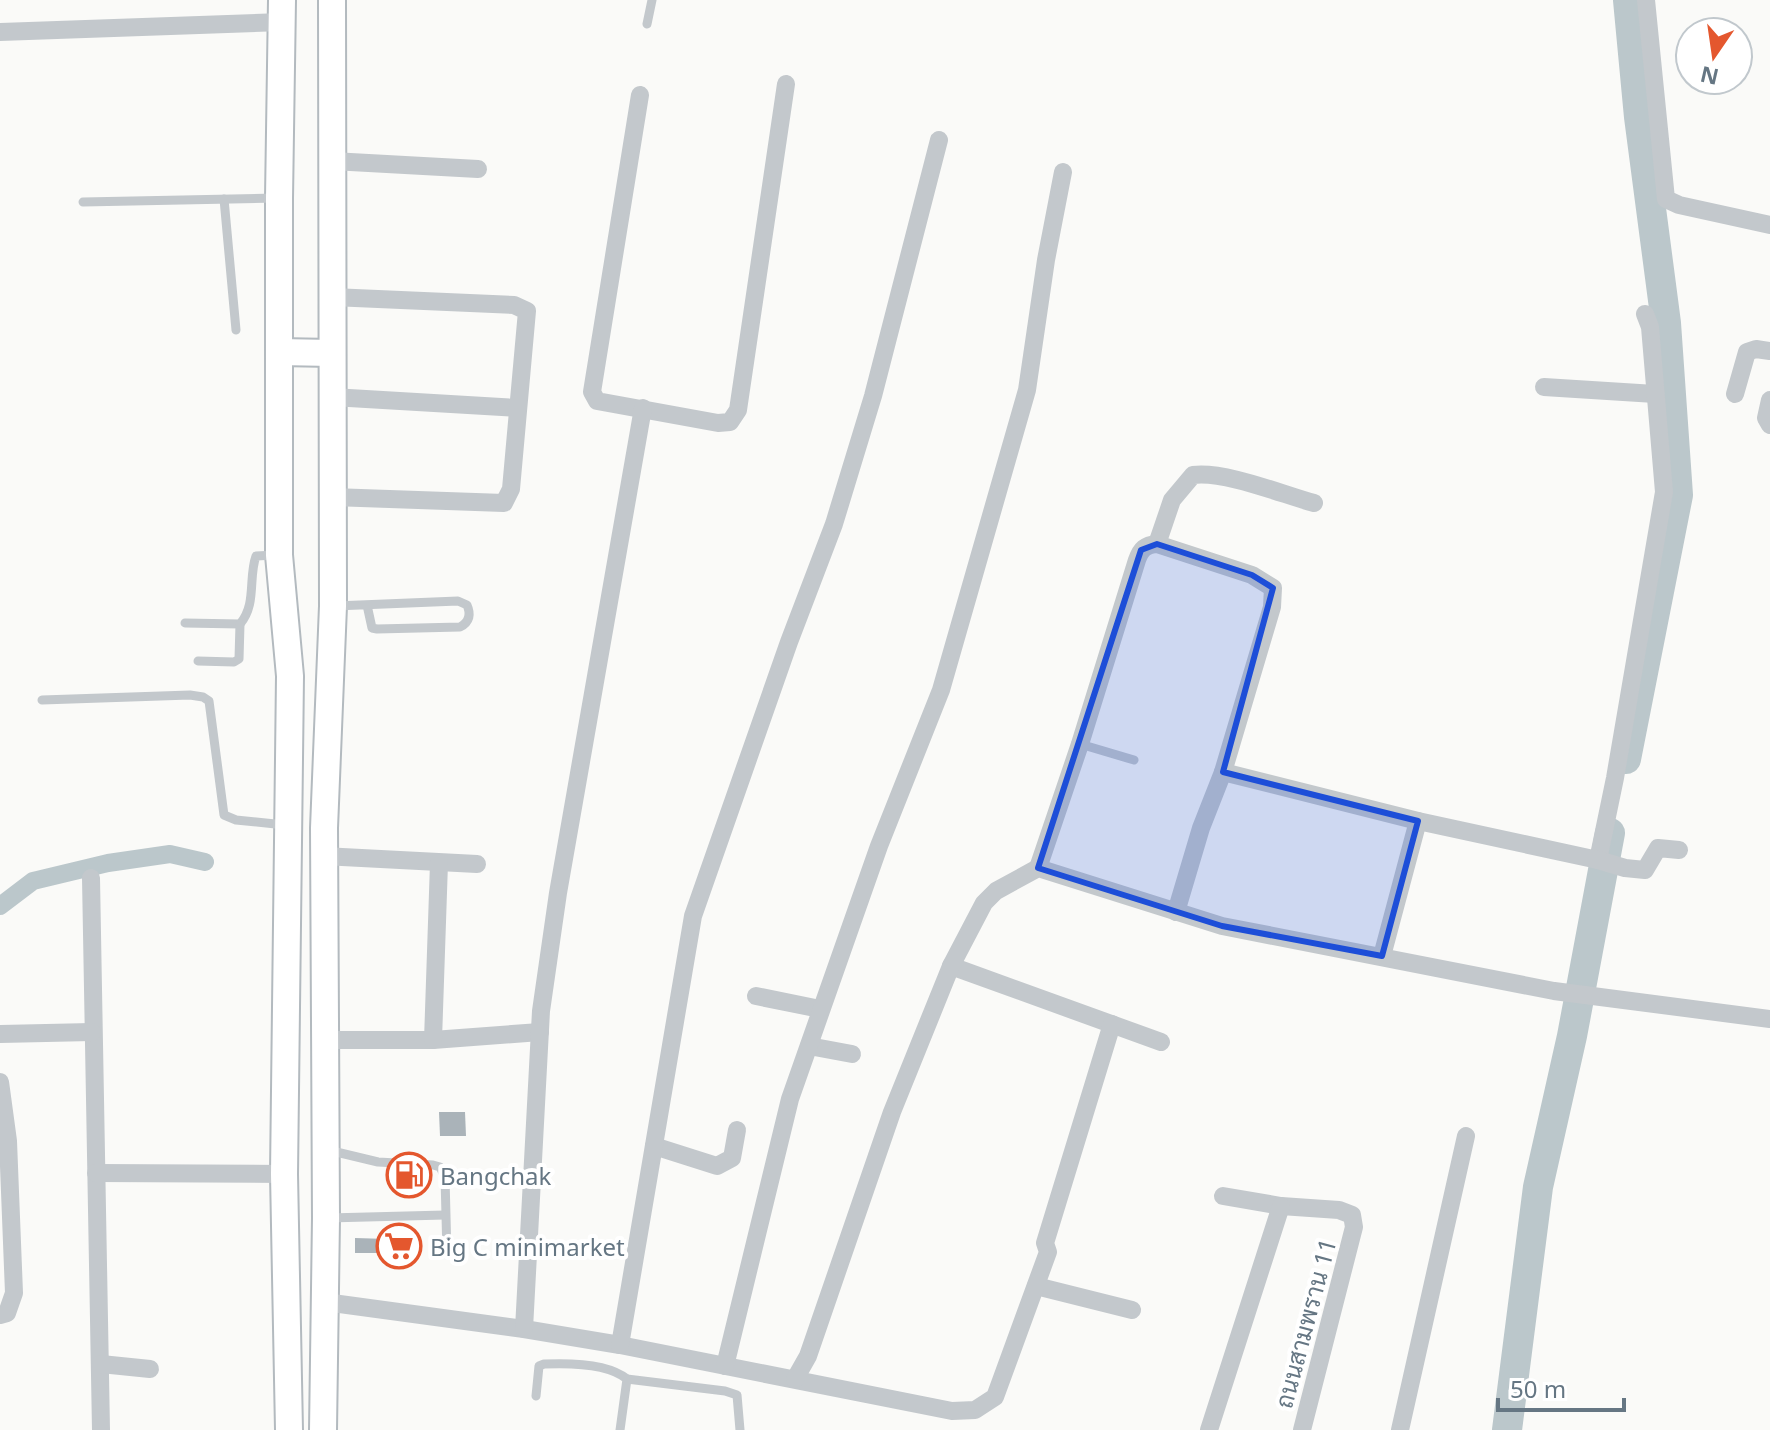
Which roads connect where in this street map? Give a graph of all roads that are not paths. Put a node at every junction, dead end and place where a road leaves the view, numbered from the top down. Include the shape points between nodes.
1 (332, 0) edge
2 (652, 0) edge
3 (1646, 0) edge
4 (282, 11) edge
5 (647, 24) dead end
6 (0, 32) edge
7 (786, 84) dead end
8 (640, 95) dead end
9 (939, 140) dead end
10 (332, 161) junction
11 (478, 169) dead end
12 (1063, 172) dead end
13 (279, 198) junction
14 (224, 199) junction
15 (83, 202) dead end
16 (1770, 225) edge
17 (332, 297) junction
18 (1645, 314) dead end
19 (236, 330) dead end
20 (1770, 351) edge
21 (279, 352) junction
22 (332, 353) junction
23 (1544, 387) dead end
24 (1655, 394) junction
25 (1735, 394) dead end
26 (332, 397) junction
27 (1770, 400) edge
28 (518, 408) junction
29 (643, 408) junction
30 (1770, 425) edge
31 (332, 497) junction
32 (1314, 503) dead end
33 (1157, 544) junction
34 (279, 555) junction
35 (367, 605) junction
36 (333, 606) junction
37 (185, 623) dead end
38 (240, 624) junction
39 (198, 661) dead end
40 (42, 700) dead end
41 (1080, 744) junction
42 (1134, 760) dead end
43 (1223, 772) junction
44 (1418, 821) junction
45 (289, 826) junction
46 (1679, 850) dead end
47 (323, 856) junction
48 (1600, 861) junction
49 (439, 863) junction
50 (477, 864) dead end
51 (1038, 868) junction
52 (91, 878) dead end
53 (1176, 912) junction
54 (1382, 956) junction
55 (951, 966) junction
56 (756, 996) dead end
57 (820, 1009) junction
58 (1770, 1019) edge
59 (1112, 1024) junction
60 (92, 1032) junction
61 (540, 1032) junction
62 (0, 1034) edge
63 (325, 1040) junction
64 (433, 1040) junction
65 (1161, 1042) dead end
66 (809, 1046) junction
67 (852, 1054) dead end
68 (0, 1082) edge
69 (737, 1130) dead end
70 (1466, 1136) dead end
71 (654, 1146) junction
72 (325, 1149) junction
73 (96, 1173) junction
74 (284, 1174) junction
75 (1223, 1196) dead end
76 (1281, 1206) junction
77 (445, 1215) junction
78 (326, 1218) junction
79 (447, 1255) dead end
80 (1036, 1286) junction
81 (325, 1302) junction
82 (1132, 1310) dead end
83 (0, 1315) edge
84 (524, 1329) junction
85 (620, 1345) junction
86 (101, 1364) junction
87 (725, 1366) junction
88 (150, 1369) dead end
89 (627, 1379) junction
90 (795, 1379) junction
91 (536, 1396) dead end
92 (101, 1430) edge
93 (289, 1430) edge
94 (323, 1430) edge
95 (620, 1430) edge
96 (740, 1430) edge
97 (1209, 1430) edge
98 (1302, 1430) edge
99 (1400, 1430) edge

1 - 10 street
2 - 5 lane
3 - 16 street via 1666,199
4 - 6 street
4 - 13 street
7 - 29 street via 738,410 730,422 718,423
8 - 29 street via 592,392 597,401
9 - 71 street via 834,524 693,916
10 - 11 street
10 - 17 street
12 - 57 street via 1027,390 941,690
13 - 14 lane
13 - 21 street
14 - 15 lane
14 - 19 lane
17 - 22 street
17 - 28 street via 524,308
18 - 24 street
20 - 25 street via 1747,352
21 - 22 street
21 - 34 street
22 - 26 street
23 - 24 street
24 - 48 street via 1664,492
26 - 28 street
26 - 31 street
27 - 30 street
28 - 31 street via 511,489 504,503
29 - 61 street via 558,893
31 - 36 street
32 - 33 street via 1207,473 1193,475 1172,500
33 - 41 street via 1141,550
33 - 43 street via 1252,575 1273,588 1272,607
34 - 38 lane via 256,556 251,602
34 - 45 street via 290,676
35 - 35 lane via 458,601 467,605 470,615 460,627 377,629 369,622
35 - 36 lane
36 - 47 street
37 - 38 lane
38 - 39 lane via 239,659
40 - 45 lane via 203,697 212,716 224,815
41 - 42 lane
41 - 51 street
43 - 44 street
43 - 53 street
44 - 48 street
44 - 54 street
45 - 74 street
46 - 48 street via 1658,848 1648,868 1640,871
47 - 49 street
47 - 63 street
49 - 50 street
49 - 64 street
51 - 53 street
51 - 55 street via 984,903
52 - 60 street
53 - 54 street via 1222,926
54 - 58 street via 1554,991
55 - 59 street
55 - 90 street via 892,1112 808,1356
56 - 57 street
57 - 66 street
59 - 65 street
59 - 80 street
60 - 62 street
60 - 73 street
61 - 64 street
61 - 84 street
63 - 64 street
63 - 72 street
66 - 67 street
66 - 87 street via 790,1099
68 - 83 street via 8,1141 14,1293 7,1313
69 - 71 street via 732,1158 717,1166
70 - 99 street
71 - 85 street
72 - 77 lane via 378,1162 440,1167
72 - 78 street
73 - 74 street
73 - 86 street
74 - 93 street
75 - 76 street, ถนนสามพราน 11
76 - 97 street
76 - 98 street, ถนนสามพราน 11 via 1339,1210 1352,1215 1354,1227
77 - 78 lane
77 - 79 lane
78 - 81 street
80 - 82 street
80 - 90 street via 995,1397 975,1410 952,1411
81 - 84 street
81 - 94 street
84 - 85 street
85 - 87 street
86 - 88 street
86 - 92 street
87 - 90 street
89 - 91 lane via 603,1369 544,1364 539,1366
89 - 95 lane
89 - 96 lane via 737,1395

